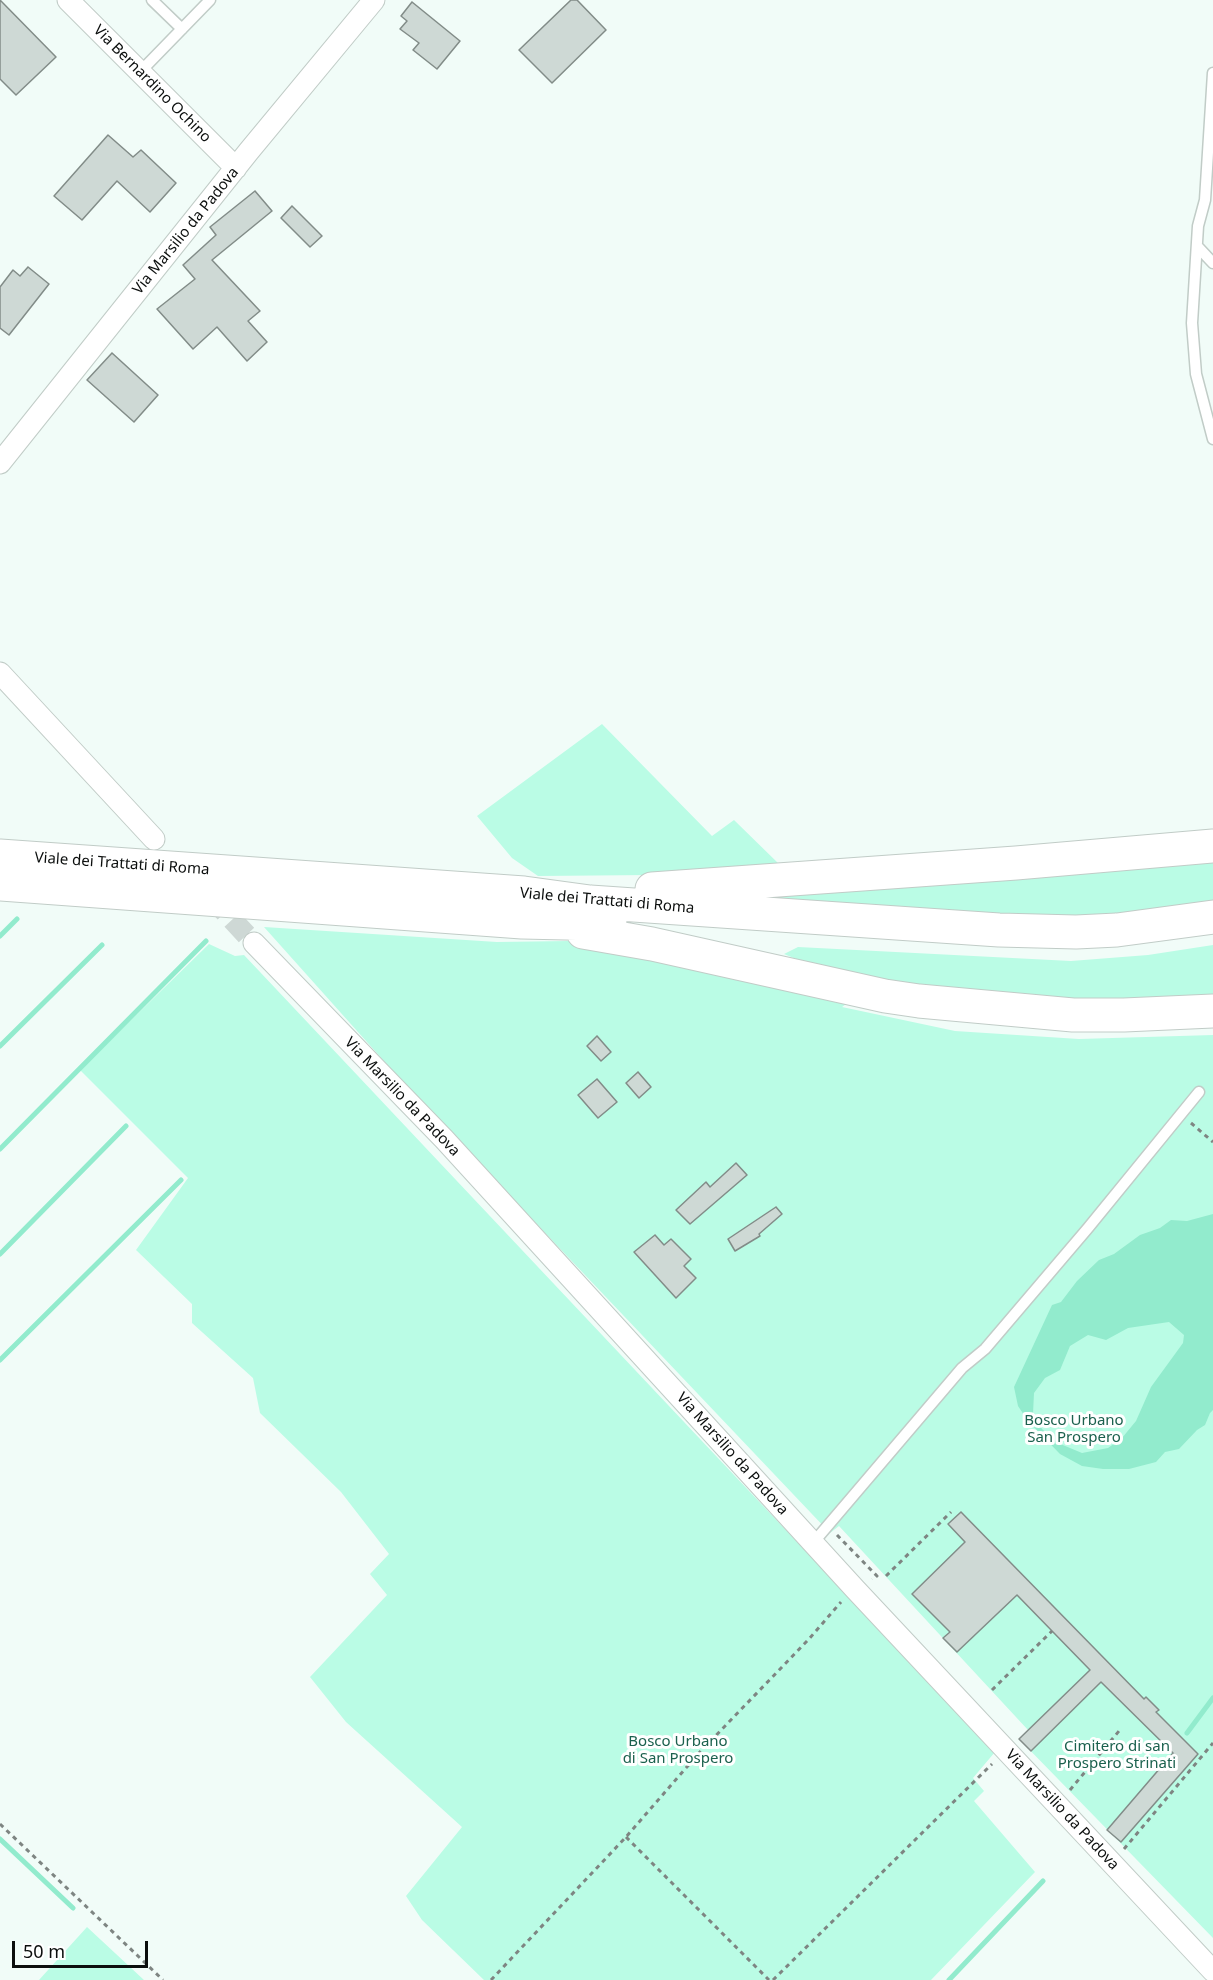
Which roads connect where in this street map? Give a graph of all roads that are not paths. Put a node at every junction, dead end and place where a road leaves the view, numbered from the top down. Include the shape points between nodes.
1 (68, 0) edge
2 (152, 0) edge
3 (210, 0) edge
4 (374, 0) edge
5 (182, 29) junction
6 (140, 72) junction
7 (1213, 73) edge
8 (236, 168) junction
9 (1209, 201) edge
10 (1197, 246) junction
11 (1213, 263) edge
12 (1213, 439) edge
13 (0, 463) edge
14 (0, 673) edge
15 (1213, 836) edge
16 (154, 839) dead end
17 (1213, 846) edge
18 (0, 856) edge
19 (1077, 856) junction
20 (0, 884) edge
21 (523, 907) junction
22 (1213, 917) edge
23 (1213, 937) edge
24 (254, 943) tunnel mouth
25 (1213, 1011) edge
26 (1199, 1092) dead end
27 (813, 1543) junction
28 (1212, 1966) edge

1 - 6 street, Via Bernardino Ochino
2 - 5 lane
3 - 5 lane
4 - 8 street, Via Marsilio da Padova
5 - 6 lane
6 - 8 street, Via Bernardino Ochino
7 - 9 lane
8 - 13 street, Via Marsilio da Padova
9 - 10 lane via 1198,226
10 - 11 lane
10 - 12 lane via 1192,323 1196,374
14 - 16 street
15 - 19 highway
17 - 19 highway
18 - 21 highway, Viale dei Trattati di Roma
19 - 21 highway via 646,889
20 - 21 highway, Viale dei Trattati di Roma
21 - 22 highway, Viale dei Trattati di Roma via 590,902 1076,932
21 - 23 highway, Viale dei Trattati di Roma via 589,922 1047,952 1154,947
21 - 25 highway via 618,938 885,996 1073,1015
24 - 27 street, Via Marsilio da Padova via 444,1139
26 - 27 lane via 986,1349 962,1368
27 - 28 street, Via Marsilio da Padova

